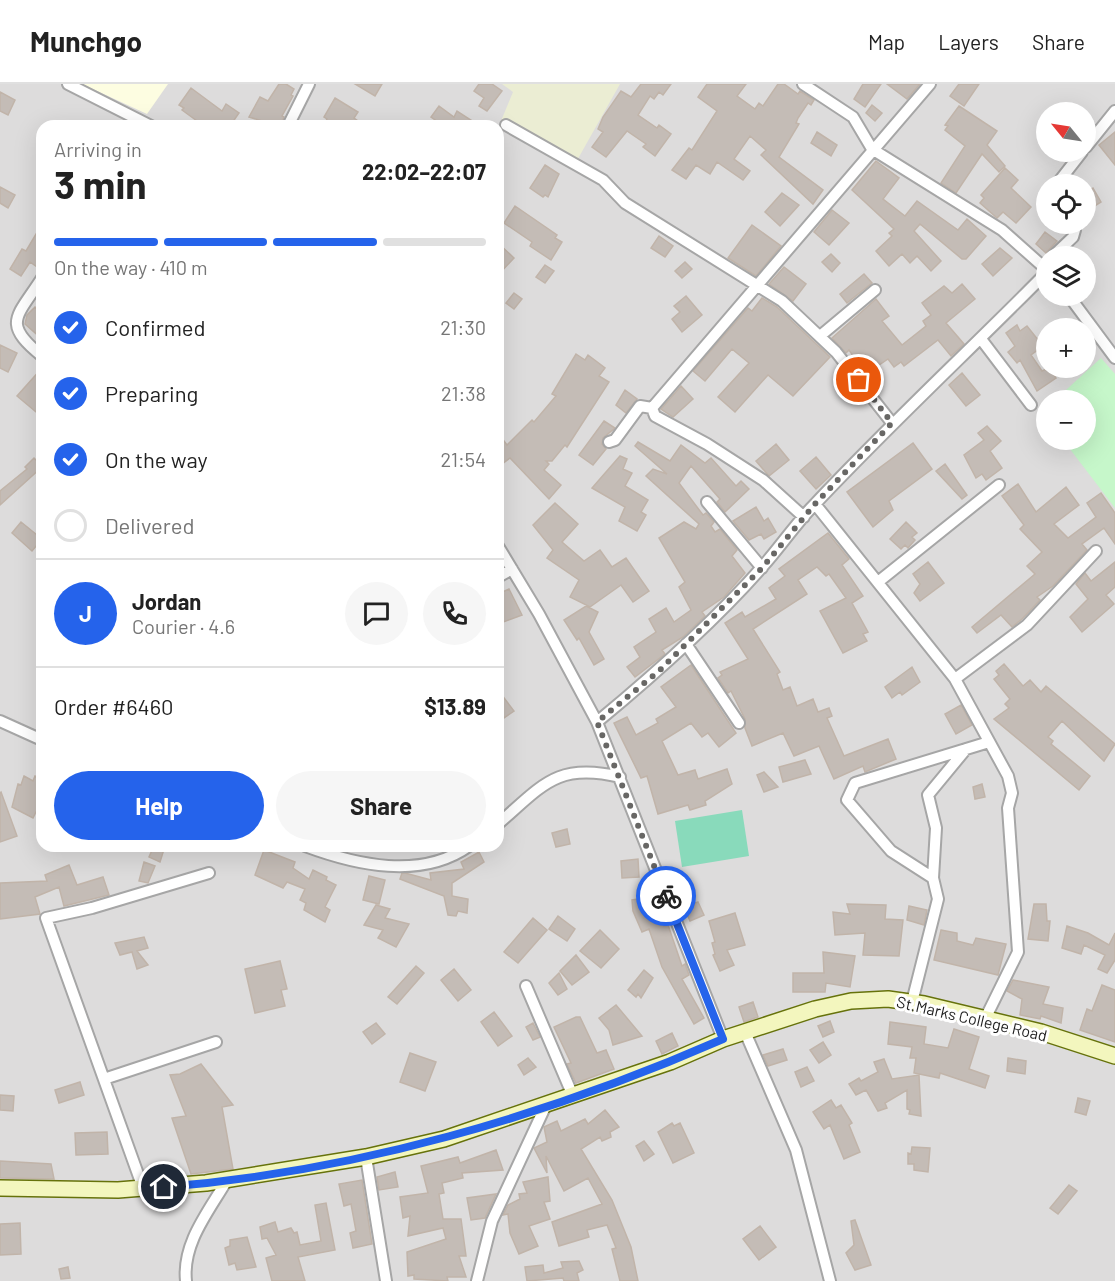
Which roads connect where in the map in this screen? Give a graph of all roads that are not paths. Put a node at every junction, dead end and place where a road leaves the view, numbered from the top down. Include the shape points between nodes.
1 (68, 84) edge
2 (309, 84) edge
3 (930, 84) edge
4 (809, 85) edge
5 (1115, 111) edge
6 (139, 120) edge
7 (291, 120) edge
8 (506, 125) dead end
9 (1096, 135) edge
10 (872, 149) junction
11 (1074, 162) edge
12 (1065, 174) edge
13 (1074, 234) edge
14 (1064, 246) edge
15 (1036, 259) edge
16 (1036, 279) edge
17 (757, 286) junction
18 (36, 289) edge
19 (874, 290) dead end
20 (1076, 306) edge
21 (820, 336) junction
22 (981, 339) junction
23 (36, 352) edge
24 (1115, 358) edge
25 (1031, 405) dead end
26 (652, 408) junction
27 (892, 423) junction
28 (609, 442) dead end
29 (999, 485) dead end
30 (707, 502) dead end
31 (815, 504) junction
32 (804, 517) junction
33 (1096, 551) dead end
34 (504, 556) edge
35 (762, 568) junction
36 (512, 569) junction
37 (504, 574) edge
38 (878, 582) junction
39 (686, 644) junction
40 (956, 680) junction
41 (0, 721) edge
42 (597, 722) junction
43 (739, 723) dead end
44 (36, 737) edge
45 (989, 742) junction
46 (966, 749) junction
47 (620, 777) junction
48 (504, 819) edge
49 (321, 852) edge
50 (458, 852) edge
51 (208, 873) dead end
52 (933, 878) junction
53 (525, 986) dead end
54 (912, 1002) junction
55 (985, 1018) junction
56 (745, 1032) junction
57 (723, 1039) junction
58 (216, 1042) dead end
59 (1115, 1056) edge
60 (104, 1079) junction
61 (573, 1096) junction
62 (546, 1105) junction
63 (366, 1158) junction
64 (227, 1180) junction
65 (0, 1188) edge
66 (143, 1188) junction
67 (186, 1281) edge
68 (386, 1281) edge
69 (477, 1281) edge
70 (830, 1281) edge

1 - 6 street
2 - 7 street
3 - 10 street
4 - 10 street via 854,117
5 - 9 street
8 - 17 street via 603,180 625,203
10 - 15 street via 1002,230
10 - 17 street
11 - 12 street
13 - 14 street
16 - 22 street
17 - 21 street via 782,302
17 - 26 street
18 - 23 street via 16,324 22,340
19 - 21 street
20 - 24 street
21 - 27 street
22 - 25 street
22 - 27 street
26 - 28 street via 640,406 615,441
26 - 32 street via 655,416 763,480
27 - 31 street
29 - 38 street
30 - 35 street
31 - 32 street
31 - 38 street
32 - 35 street
33 - 40 street via 1034,618
34 - 36 street
35 - 39 street
36 - 37 street
36 - 42 street
38 - 40 street
39 - 42 street
39 - 43 street
40 - 45 street
41 - 44 street
42 - 47 street
45 - 46 street
45 - 55 street via 1008,776 1012,793 1008,808 1018,952
46 - 52 street via 928,795 936,828
46 - 52 street via 855,783 847,800 891,851
47 - 48 street via 593,771 569,773 539,789
47 - 57 street
49 - 50 street via 382,866 407,866 446,859
51 - 60 street via 46,918
52 - 54 street via 938,899
53 - 61 street
54 - 55 main road, St.Marks College Road
54 - 56 main road, St.Marks College Road via 851,1001
55 - 59 main road, St.Marks College Road
56 - 57 main road, St.Marks College Road
56 - 70 street via 796,1150
57 - 61 main road, St.Marks College Road
58 - 60 street
60 - 66 street
61 - 62 main road, St.Marks College Road
62 - 63 main road, St.Marks College Road via 444,1139
62 - 69 street via 492,1221
63 - 64 main road, St.Marks College Road
63 - 68 street
64 - 66 main road, St.Marks College Road
64 - 67 street via 192,1241 185,1264
65 - 66 main road, St.Marks College Road

